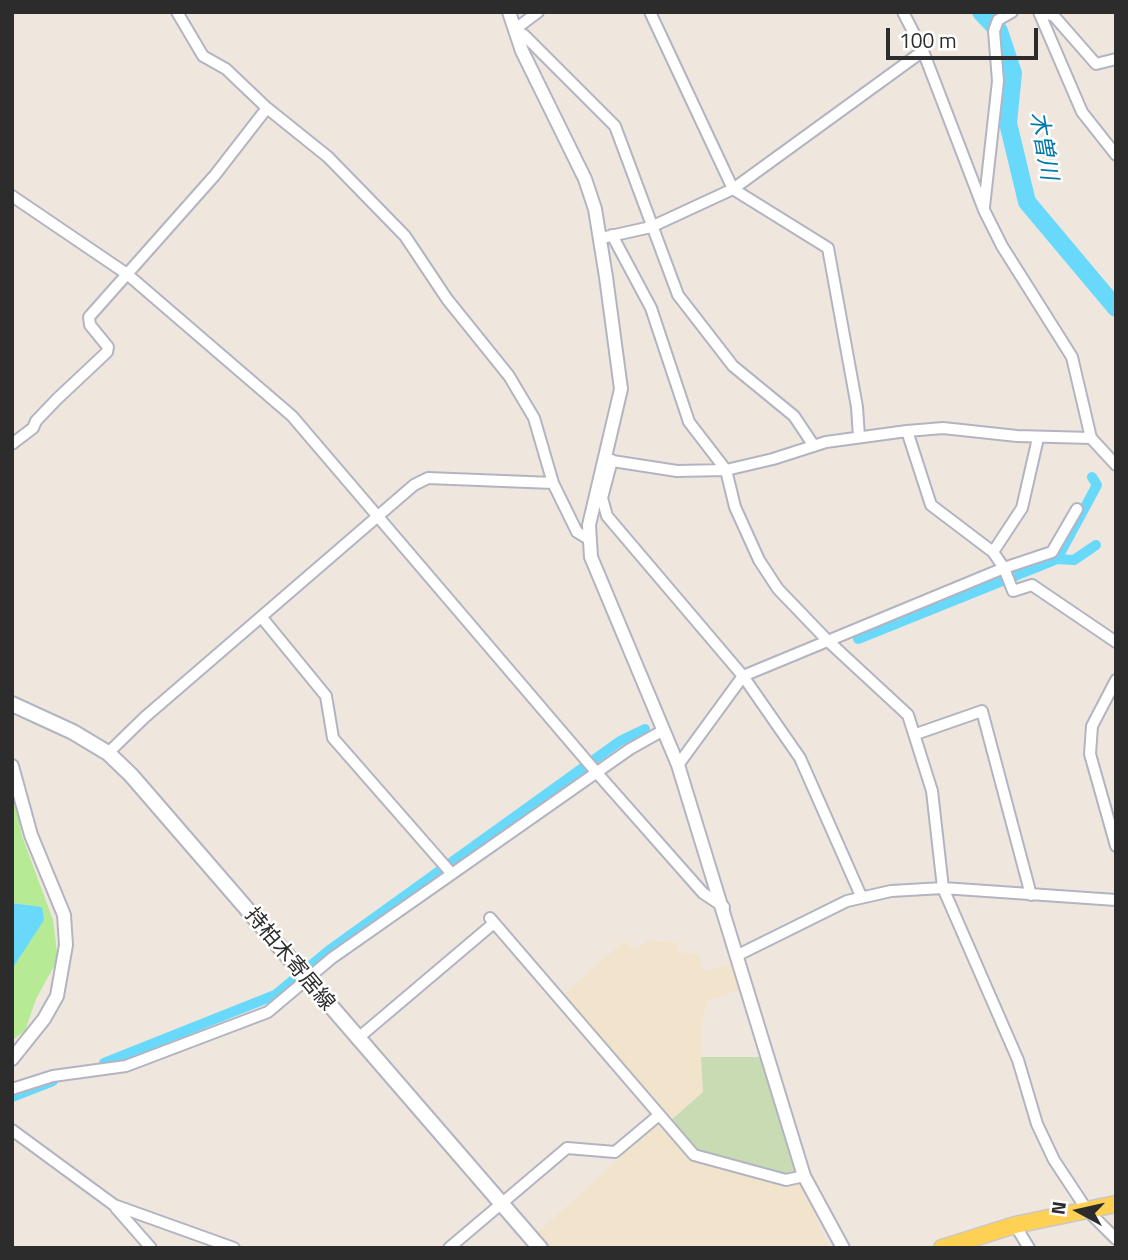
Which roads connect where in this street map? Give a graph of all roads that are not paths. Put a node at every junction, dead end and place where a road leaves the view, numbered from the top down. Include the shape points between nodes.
1 (177, 12) edge
2 (509, 12) edge
3 (538, 12) edge
4 (650, 12) edge
5 (903, 12) edge
6 (1013, 12) edge
7 (1041, 12) edge
8 (514, 30) junction
9 (923, 51) junction
10 (1116, 59) edge
11 (267, 108) junction
12 (1116, 155) edge
13 (733, 189) junction
14 (12, 196) edge
15 (984, 210) junction
16 (651, 226) junction
17 (606, 237) junction
18 (127, 274) junction
19 (906, 431) junction
20 (859, 437) junction
21 (1038, 438) junction
22 (1091, 438) junction
23 (12, 444) edge
24 (814, 446) junction
25 (609, 460) junction
26 (1116, 465) edge
27 (726, 470) junction
28 (553, 482) junction
29 (1077, 509) dead end
30 (378, 515) junction
31 (587, 538) junction
32 (993, 552) junction
33 (1005, 571) junction
34 (263, 619) junction
35 (827, 640) junction
36 (1116, 642) edge
37 (743, 676) junction
38 (1116, 680) edge
39 (12, 704) edge
40 (662, 731) junction
41 (916, 734) junction
42 (108, 753) junction
43 (677, 765) junction
44 (12, 766) edge
45 (596, 771) junction
46 (1116, 846) edge
47 (451, 872) junction
48 (943, 888) junction
49 (1031, 895) junction
50 (861, 897) junction
51 (1116, 900) edge
52 (724, 907) junction
53 (738, 955) junction
54 (305, 979) junction
55 (356, 1039) junction
56 (12, 1059) edge
57 (12, 1089) edge
58 (659, 1115) junction
59 (12, 1130) edge
60 (804, 1176) junction
61 (502, 1203) junction
62 (1116, 1204) edge
63 (114, 1205) junction
64 (1087, 1210) junction
65 (1016, 1225) junction
66 (1116, 1240) edge
67 (151, 1248) edge
68 (234, 1248) edge
69 (449, 1248) edge
70 (540, 1248) edge
71 (843, 1248) edge
72 (942, 1248) edge
73 (1029, 1248) edge

1 - 11 street via 203,56 226,69
2 - 8 street
3 - 8 street
4 - 13 street
5 - 9 street
6 - 15 street via 998,20 994,31 998,81
7 - 10 street via 1054,16 1096,64
7 - 12 street via 1082,112
8 - 16 street via 615,125
8 - 17 street via 586,179
9 - 13 street
9 - 15 street
11 - 18 street
11 - 28 street via 328,157 405,236 447,299 509,376 534,418
13 - 16 street
13 - 20 street via 828,248
14 - 18 street
15 - 22 street via 1072,357
16 - 17 street
16 - 24 street via 678,296 733,366 794,416
17 - 25 street via 621,389
17 - 27 street via 651,308 689,422
18 - 23 street via 89,317 90,325 108,346 107,352
18 - 30 street via 292,416
19 - 20 street
19 - 21 street via 943,428
19 - 32 street via 931,505
20 - 24 street
21 - 22 street
21 - 32 street via 1022,508
22 - 26 street
24 - 27 street
25 - 27 street via 677,471
25 - 31 street
25 - 37 street via 602,498 607,516
27 - 35 street via 735,507 759,560 778,589
28 - 30 street via 428,478
28 - 31 street via 577,532
29 - 33 street via 1052,552
30 - 34 street
30 - 45 street
31 - 40 street
32 - 33 street
33 - 35 street
33 - 36 street via 1012,589 1032,585
34 - 42 street
34 - 47 street via 326,696 333,738
35 - 37 street
35 - 41 street via 900,706
37 - 43 street
37 - 50 street via 800,758
38 - 46 street via 1092,726 1090,754
39 - 42 main road, 持柏木寄居線
40 - 43 street
40 - 45 street
41 - 48 street via 932,791
41 - 49 street via 982,711
42 - 54 main road, 持柏木寄居線
43 - 52 street
44 - 56 street via 32,835 64,915 66,944 57,996
45 - 47 street
45 - 52 street via 703,893
47 - 54 street
48 - 49 street
48 - 50 street
48 - 64 street via 1018,1060 1037,1124
49 - 51 street
50 - 53 street
52 - 53 street
53 - 60 street
54 - 55 main road, 持柏木寄居線
54 - 57 street via 258,1017 125,1066 52,1076
55 - 58 street via 492,921
55 - 61 main road, 持柏木寄居線
58 - 60 street via 700,1157 786,1180
58 - 61 street via 615,1153 567,1148
59 - 63 street
60 - 71 street
61 - 69 street
61 - 70 main road, 持柏木寄居線
62 - 64 main road
63 - 67 street
63 - 68 street
64 - 65 main road
64 - 66 street
65 - 72 main road
65 - 73 street

